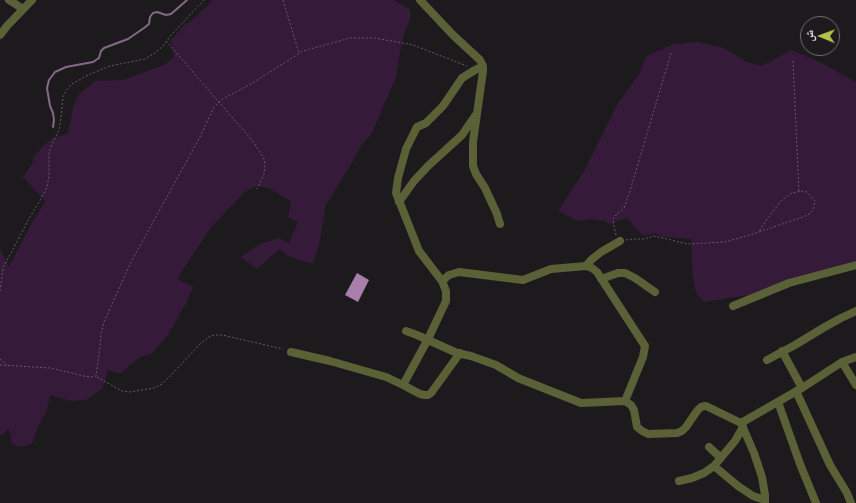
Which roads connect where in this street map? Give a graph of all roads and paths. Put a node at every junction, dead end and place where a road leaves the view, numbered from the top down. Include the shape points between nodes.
1 (9, 0) edge
2 (32, 0) edge
3 (204, 0) edge
4 (283, 0) edge
5 (420, 0) edge
6 (23, 9) junction
7 (0, 36) edge
8 (166, 41) junction
9 (299, 53) junction
10 (671, 54) dead end
11 (793, 61) dead end
12 (483, 66) junction
13 (475, 70) junction
14 (219, 102) junction
15 (477, 113) junction
16 (257, 189) dead end
17 (799, 192) junction
18 (399, 202) junction
19 (500, 224) dead end
20 (759, 232) junction
21 (620, 241) junction
22 (856, 265) edge
23 (586, 266) junction
24 (601, 279) junction
25 (442, 281) junction
26 (0, 291) edge
27 (655, 292) dead end
28 (733, 306) dead end
29 (856, 312) edge
30 (406, 331) dead end
31 (428, 339) junction
32 (782, 351) junction
33 (291, 352) joint
34 (460, 353) junction
35 (856, 357) edge
36 (0, 359) edge
37 (767, 360) dead end
38 (842, 362) junction
39 (0, 365) edge
40 (7, 365) junction
41 (96, 376) junction
42 (404, 385) junction
43 (856, 385) edge
44 (799, 390) junction
45 (625, 401) junction
46 (778, 402) junction
47 (742, 425) junction
48 (709, 447) dead end
49 (720, 458) junction
50 (714, 466) junction
51 (679, 481) dead end
52 (765, 502) edge
53 (816, 503) edge
54 (851, 503) edge

1 - 6 street
2 - 6 street
3 - 8 path
4 - 9 path
5 - 12 street
6 - 7 street
8 - 14 path
8 - 26 path via 145,59 110,66 72,84 66,91 59,130 49,152 47,187 3,268
9 - 13 path via 350,38 375,38 413,44
9 - 14 path
10 - 21 path via 630,191 624,208 614,219 615,231
11 - 17 path
12 - 13 street
12 - 15 street
13 - 18 street via 462,78 430,120 417,127 406,149 398,178 396,193
14 - 16 path via 251,139 264,159 264,174
14 - 41 path via 131,262 104,322 100,335
15 - 18 street via 462,135 428,166
15 - 19 street via 472,166 485,188
17 - 20 path via 792,193 782,200
17 - 20 path via 808,192 815,201 811,213
18 - 25 street via 419,250
20 - 21 path via 725,242 710,243 687,244 654,236
21 - 23 street
22 - 28 street via 789,283
23 - 24 street via 597,272
23 - 25 street via 551,269 524,280 459,272
24 - 27 street via 618,272 625,273
24 - 45 street via 645,346
25 - 31 street via 446,301
29 - 32 street
30 - 31 street
31 - 34 street
31 - 42 street
32 - 37 street
32 - 44 street
33 - 41 path via 214,335 200,344 162,384 154,388 122,391
33 - 42 street via 386,377
34 - 42 street via 432,393 420,394
34 - 45 street via 496,365 518,378 581,403
35 - 38 street
36 - 40 path
38 - 43 street
38 - 44 street
39 - 40 path
40 - 41 path via 50,368 84,376
44 - 46 street
44 - 54 street via 830,466
45 - 47 street via 634,410 637,427 648,434 676,434 686,427 701,407 706,406
46 - 47 street
46 - 53 street
47 - 49 street via 735,441
47 - 52 street via 760,471
48 - 49 street
49 - 50 street
50 - 51 street via 704,473
50 - 52 street via 738,486

